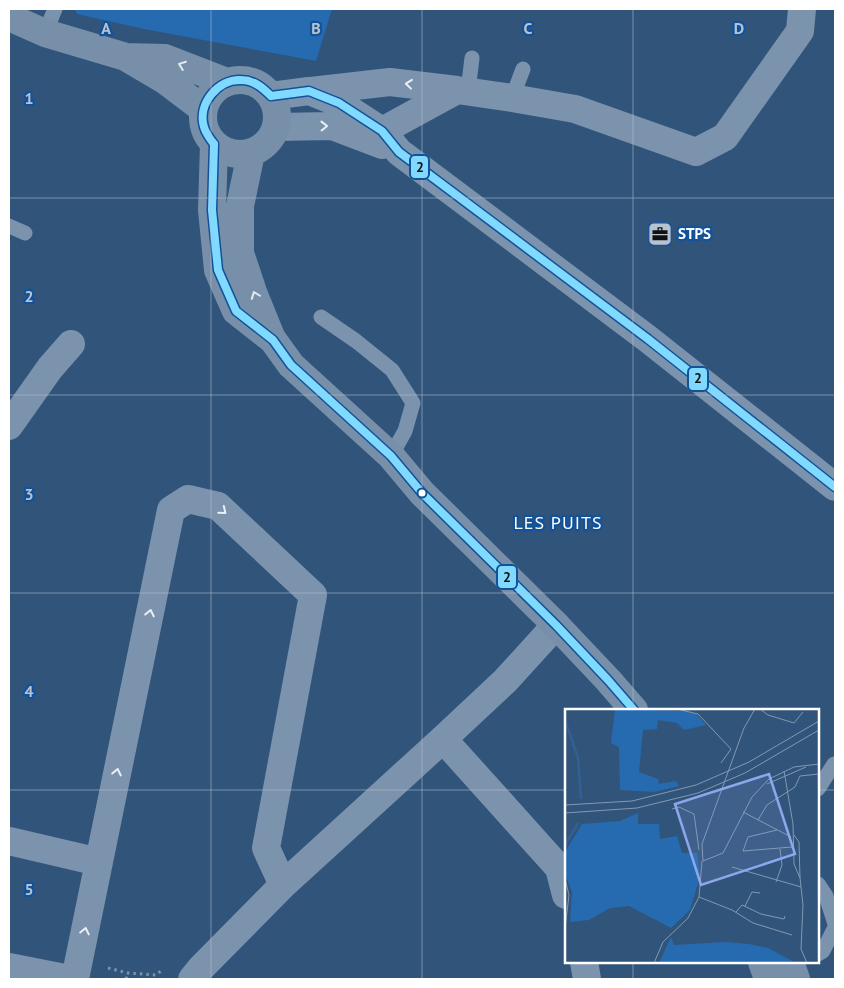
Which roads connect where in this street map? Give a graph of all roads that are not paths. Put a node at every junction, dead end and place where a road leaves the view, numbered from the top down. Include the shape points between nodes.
1 (802, 9) edge
2 (9, 17) edge
3 (50, 21) edge
4 (126, 57) junction
5 (472, 58) dead end
6 (523, 69) dead end
7 (227, 82) junction
8 (463, 90) junction
9 (309, 91) junction
10 (271, 96) junction
11 (512, 98) junction
12 (203, 109) junction
13 (276, 128) junction
14 (382, 131) junction
15 (214, 144) junction
16 (251, 152) junction
17 (399, 152) junction
18 (9, 226) edge
19 (25, 233) dead end
20 (321, 317) dead end
21 (273, 340) junction
22 (71, 344) dead end
23 (9, 426) edge
24 (391, 456) junction
25 (835, 487) edge
26 (556, 625) junction
27 (633, 709) edge
28 (443, 740) junction
29 (834, 764) edge
30 (819, 786) edge
31 (9, 841) edge
32 (99, 862) junction
33 (284, 884) junction
34 (819, 886) edge
35 (565, 891) edge
36 (835, 926) edge
37 (819, 953) edge
38 (584, 963) edge
39 (9, 967) edge
40 (74, 973) edge
41 (192, 979) edge
42 (587, 979) edge

1 - 11 street via 800,31 725,138 696,152 575,109
2 - 3 street
3 - 4 street
7 -> 4 street via 165,58
4 - 12 street
5 - 8 lane
6 - 11 lane
7 - 10 street via 251,81
7 - 12 street via 216,88
8 -> 9 street via 390,82
8 - 11 street
8 - 14 street
9 - 10 street
9 - 14 street via 339,103
10 - 13 street via 278,116
12 - 15 street via 206,134
13 - 16 street via 262,147
13 -> 17 street via 332,126
14 - 17 street
15 - 16 street via 231,153 242,155
15 - 21 street via 212,210 218,270 236,311
21 -> 16 street via 240,253 240,206
17 - 25 street via 648,339
18 - 19 lane
20 - 24 lane via 392,370 413,402 405,431
21 - 24 street via 291,365
22 - 23 street
24 - 26 street via 422,493
26 - 27 street
26 - 28 street via 505,682
28 - 33 street
28 - 35 street via 559,868
29 - 30 lane
31 - 32 street
32 -> 33 street via 171,510 188,499 218,506 313,595 266,848
40 -> 32 street
33 - 41 street
34 - 36 lane via 826,896
36 - 37 lane
38 - 42 street
39 - 40 street

